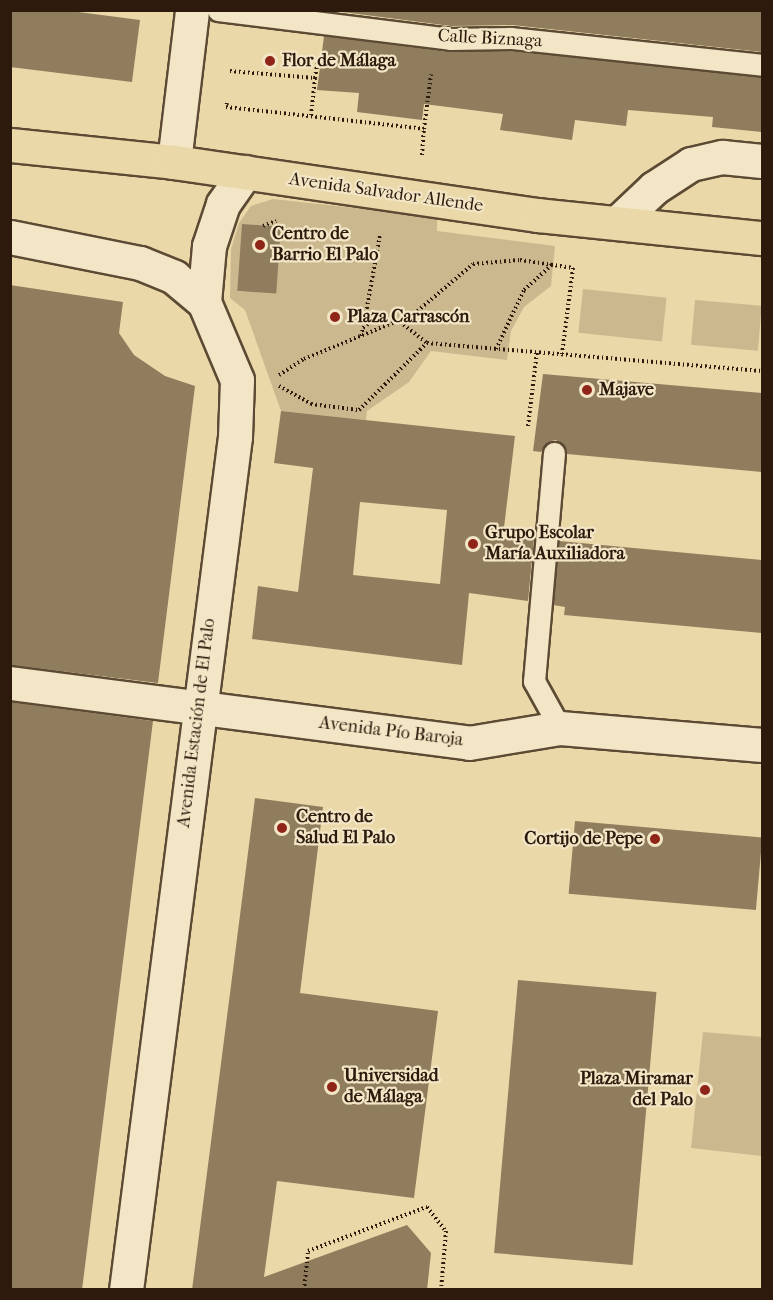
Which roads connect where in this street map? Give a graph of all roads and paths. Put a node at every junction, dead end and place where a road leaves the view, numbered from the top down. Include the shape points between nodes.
1 (192, 10) edge
2 (218, 10) edge
3 (435, 37) junction
4 (762, 65) edge
5 (229, 78) dead end
6 (227, 97) dead end
7 (311, 116) junction
8 (424, 129) junction
9 (10, 145) edge
10 (422, 150) dead end
11 (762, 161) edge
12 (174, 162) junction
13 (245, 172) junction
14 (281, 219) dead end
15 (617, 224) junction
16 (263, 226) dead end
17 (369, 232) dead end
18 (10, 237) edge
19 (762, 238) edge
20 (552, 265) junction
21 (204, 302) junction
22 (400, 322) junction
23 (360, 336) junction
24 (427, 343) junction
25 (496, 349) junction
26 (562, 354) junction
27 (762, 371) edge
28 (554, 453) dead end
29 (10, 683) edge
30 (198, 708) junction
31 (560, 728) junction
32 (762, 745) edge
33 (126, 1290) edge
34 (304, 1290) edge
35 (441, 1290) edge

1 - 12 street
2 - 3 lane, Calle Biznaga
3 - 4 lane, Calle Biznaga via 511,38
3 - 8 path
5 - 7 path via 230,68 315,78
6 - 7 path via 226,107
7 - 8 path
8 - 10 path
9 - 12 main road, Avenida Salvador Allende
11 - 15 street via 722,157 691,164 654,188
12 - 13 main road, Avenida Salvador Allende
13 - 15 main road, Avenida Salvador Allende
13 - 21 street, Avenida Estación de El Palo via 223,204 208,246
14 - 16 path
15 - 19 main road, Avenida Salvador Allende
17 - 23 path via 380,233 366,313 381,314 363,328
18 - 21 street via 140,263 174,277
20 - 22 path via 520,260 472,264
20 - 25 path via 524,290
20 - 26 path via 573,268
21 - 30 street, Avenida Estación de El Palo via 237,380 235,437
22 - 23 path
22 - 24 path
23 - 24 path via 303,358 270,381 311,404 359,410
24 - 25 path
25 - 26 path
26 - 27 path
28 - 31 lane via 534,681
29 - 30 street, Avenida Pío Baroja
30 - 31 street, Avenida Pío Baroja via 469,743
30 - 33 street, Avenida Estación de El Palo
31 - 32 street, Avenida Pío Baroja
34 - 35 path via 308,1251 427,1207 446,1231

